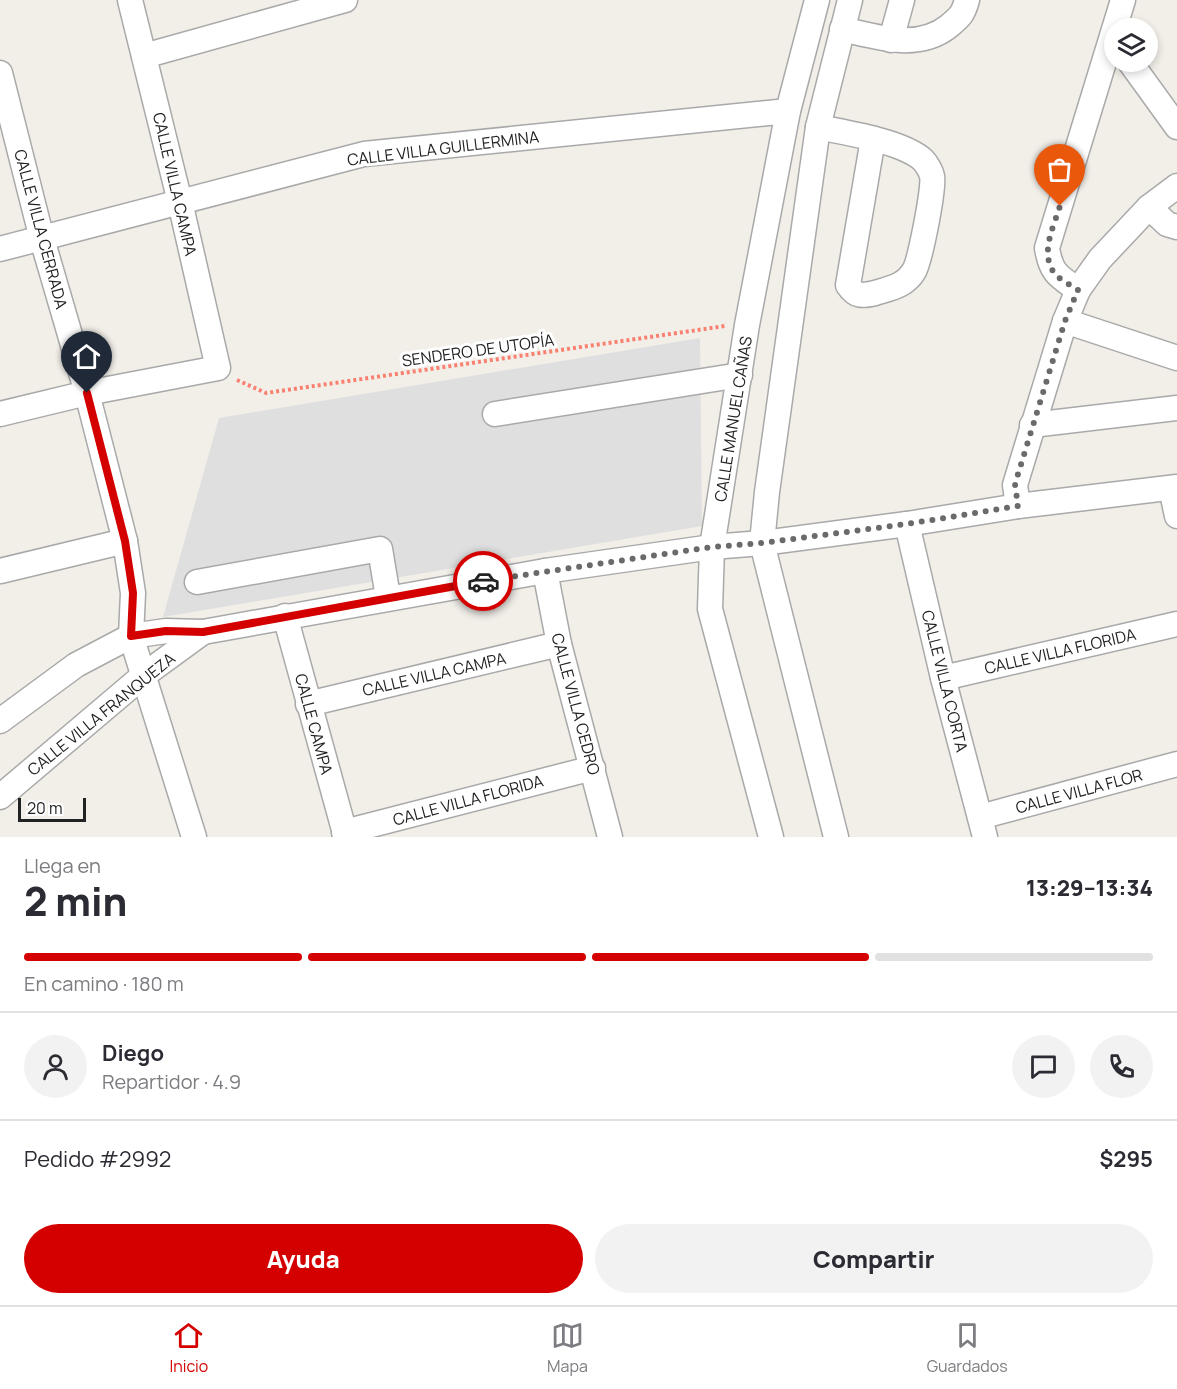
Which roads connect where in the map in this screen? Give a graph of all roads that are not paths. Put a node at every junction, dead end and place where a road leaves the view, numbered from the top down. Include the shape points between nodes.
1 (130, 0) edge
2 (345, 0) edge
3 (817, 0) edge
4 (850, 0) edge
5 (902, 0) edge
6 (967, 0) edge
7 (1123, 0) edge
8 (1118, 18) edge
9 (842, 29) junction
10 (891, 40) junction
11 (144, 56) junction
12 (1104, 67) edge
13 (1137, 72) edge
14 (1, 85) edge
15 (788, 111) junction
16 (818, 127) junction
17 (1177, 127) edge
18 (873, 139) junction
19 (1177, 186) edge
20 (180, 202) junction
21 (1149, 207) junction
22 (1177, 227) edge
23 (42, 239) junction
24 (0, 249) edge
25 (1078, 290) junction
26 (1065, 321) junction
27 (1177, 358) edge
28 (740, 375) junction
29 (87, 393) junction
30 (1177, 408) edge
31 (0, 414) edge
32 (495, 414) dead end
33 (1032, 425) junction
34 (1174, 487) edge
35 (1018, 506) junction
36 (1177, 516) edge
37 (907, 524) junction
38 (125, 541) junction
39 (762, 543) junction
40 (712, 547) junction
41 (0, 571) edge
42 (545, 571) junction
43 (197, 582) dead end
44 (388, 597) junction
45 (285, 616) junction
46 (1177, 624) edge
47 (203, 632) junction
48 (131, 636) junction
49 (559, 644) junction
50 (144, 675) junction
51 (943, 678) junction
52 (308, 704) junction
53 (0, 721) edge
54 (1177, 764) edge
55 (592, 768) junction
56 (0, 797) edge
57 (983, 827) edge
58 (345, 835) edge
59 (194, 837) edge
60 (610, 837) edge
61 (771, 837) edge
62 (836, 837) edge

1 - 11 street, CALLE VILLA CAMPA
2 - 11 street
3 - 15 street, CALLE MANUEL CAÑAS
4 - 9 street
5 - 10 street
6 - 10 street via 963,14 942,31 915,41
7 - 8 street
9 - 10 street
9 - 16 street
11 - 20 street, CALLE VILLA CAMPA
12 - 25 street via 1047,248 1055,274
13 - 17 street
14 - 23 street, CALLE VILLA CERRADA
15 - 20 street, CALLE VILLA GUILLERMINA via 364,154
15 - 28 street, CALLE MANUEL CAÑAS
16 - 18 street
16 - 39 street
18 - 18 street via 909,151 924,161 933,178 914,271 902,284 862,296 848,285
19 - 21 street
20 - 23 street, CALLE VILLA GUILLERMINA
20 - 29 street, CALLE VILLA CAMPA via 218,368
21 - 22 street via 1167,224
21 - 25 street via 1100,259
23 - 24 street, CALLE VILLA GUILLERMINA
23 - 29 street, CALLE VILLA CERRADA
25 - 26 street
26 - 27 street
26 - 33 street
28 - 32 street
28 - 40 street, CALLE MANUEL CAÑAS
29 - 31 street
29 - 38 street, CALLE VILLA CERRADA
30 - 33 street
33 - 35 street via 1015,484
34 - 35 street, CALLE VILLA FRANQUEZA
34 - 36 street
35 - 37 street, CALLE VILLA FRANQUEZA
37 - 39 street, CALLE VILLA FRANQUEZA
37 - 51 street, CALLE VILLA CORTA
38 - 41 street
38 - 48 street, CALLE VILLA CERRADA via 133,593
39 - 40 street, CALLE VILLA FRANQUEZA
39 - 62 street
40 - 42 street, CALLE VILLA FRANQUEZA
40 - 61 street, CALLE MANUEL CAÑAS via 710,609
42 - 44 street, CALLE VILLA FRANQUEZA
42 - 49 street, CALLE VILLA CEDRO
43 - 44 street via 380,549
44 - 45 street, CALLE VILLA FRANQUEZA
45 - 47 street, CALLE VILLA FRANQUEZA
45 - 52 street, CALLE CAMPA
46 - 51 street, CALLE VILLA FLORIDA
47 - 48 street, CALLE VILLA FRANQUEZA via 166,631
47 - 50 street, CALLE VILLA FRANQUEZA
48 - 50 street, CALLE VILLA CERRADA
48 - 53 street, CALLE VILLA FRANQUEZA via 76,665
49 - 52 street, CALLE VILLA CAMPA
49 - 55 street, CALLE VILLA CEDRO
50 - 56 street, CALLE VILLA FRANQUEZA
50 - 59 street, CALLE VILLA CERRADA
51 - 57 street, CALLE VILLA CORTA
52 - 58 street, CALLE CAMPA
54 - 57 street, CALLE VILLA FLOR
55 - 58 street, CALLE VILLA FLORIDA
55 - 60 street, CALLE VILLA CEDRO

